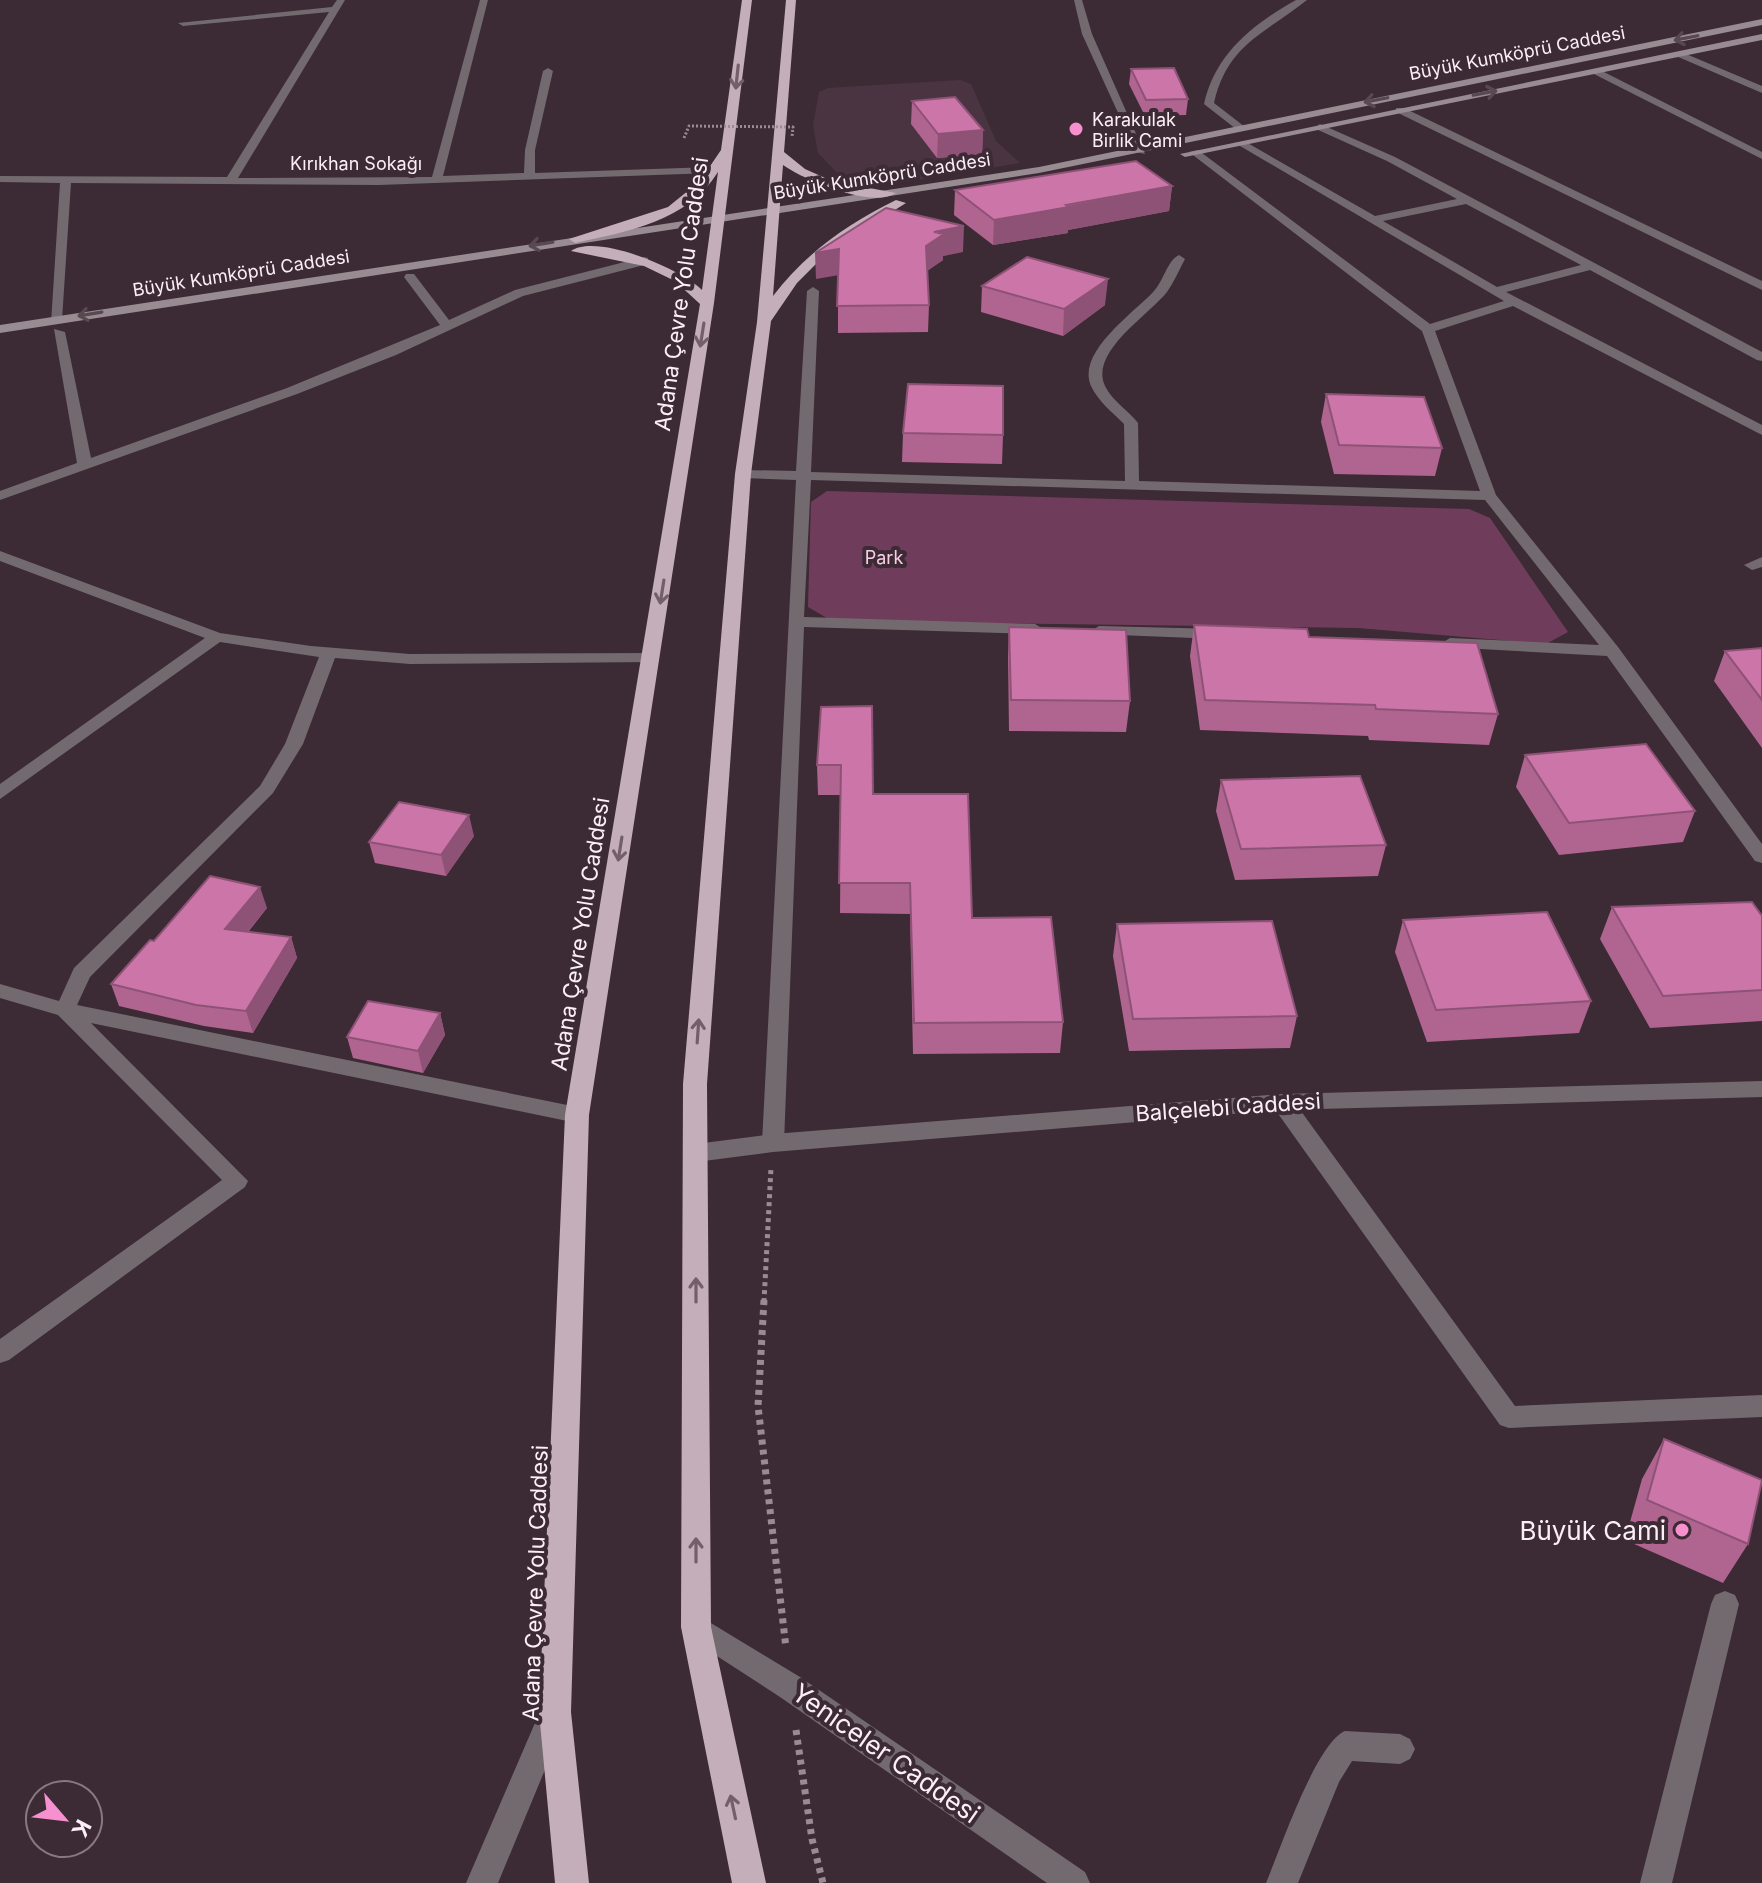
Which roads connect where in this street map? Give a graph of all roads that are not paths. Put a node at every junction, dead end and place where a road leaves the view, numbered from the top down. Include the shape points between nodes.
1 (484, 0) edge
2 (747, 0) edge
3 (791, 0) edge
4 (1078, 0) edge
5 (1303, 0) edge
6 (338, 5) edge
7 (1762, 22) edge
8 (183, 23) dead end
9 (1762, 37) edge
10 (1679, 54) junction
11 (548, 71) dead end
12 (1595, 71) junction
13 (1762, 90) edge
14 (1400, 110) junction
15 (1240, 127) junction
16 (1320, 127) junction
17 (1240, 143) junction
18 (784, 144) junction
19 (729, 148) junction
20 (1141, 152) junction
21 (1194, 152) junction
22 (1762, 156) edge
23 (712, 170) junction
24 (529, 177) junction
25 (0, 179) edge
26 (66, 179) junction
27 (437, 180) junction
28 (230, 181) junction
29 (895, 198) junction
30 (1467, 200) junction
31 (771, 216) junction
32 (1373, 220) junction
33 (718, 224) junction
34 (576, 245) junction
35 (1179, 259) dead end
36 (644, 261) junction
37 (1593, 266) junction
38 (410, 277) junction
39 (1762, 286) edge
40 (813, 291) dead end
41 (1495, 291) junction
42 (1514, 302) junction
43 (707, 303) junction
44 (764, 322) junction
45 (58, 326) junction
46 (447, 326) junction
47 (0, 329) edge
48 (1428, 329) junction
49 (0, 342) edge
50 (1762, 357) edge
51 (1762, 431) edge
52 (85, 465) junction
53 (743, 474) junction
54 (802, 476) junction
55 (1132, 485) junction
56 (0, 496) edge
57 (1489, 496) junction
58 (0, 556) edge
59 (795, 622) junction
60 (1049, 629) edge
61 (1080, 630) edge
62 (1239, 635) edge
63 (217, 637) junction
64 (1427, 642) edge
65 (1612, 651) junction
66 (329, 653) junction
67 (652, 657) junction
68 (0, 793) edge
69 (1762, 857) edge
70 (0, 991) edge
71 (65, 1010) junction
72 (1762, 1089) edge
73 (1282, 1102) junction
74 (577, 1115) junction
75 (773, 1143) junction
76 (696, 1153) junction
77 (0, 1353) edge
78 (1762, 1406) edge
79 (1725, 1604) dead end
80 (696, 1627) junction
81 (555, 1712) junction
82 (1400, 1749) dead end
83 (482, 1883) edge
84 (572, 1883) edge
85 (749, 1883) edge
86 (1074, 1883) edge
87 (1282, 1883) edge
88 (1656, 1883) edge

1 - 27 street
2 -> 19 highway, Adana Çevre Yolu Caddesi
3 - 18 highway
4 - 20 street via 1087,34
5 - 15 street via 1277,13 1244,41 1211,81 1209,104
6 - 8 street
6 - 28 street
7 -> 15 main road, Büyük Kumköprü Caddesi
9 - 10 main road, Büyük Kumköprü Caddesi
10 - 12 main road, Büyük Kumköprü Caddesi
10 - 13 street
11 - 24 street
14 -> 12 main road, Büyük Kumköprü Caddesi
12 - 22 street
14 - 16 main road, Büyük Kumköprü Caddesi
14 - 39 street
15 - 20 main road, Büyük Kumköprü Caddesi
16 - 17 main road, Büyük Kumköprü Caddesi
16 - 30 street
17 - 21 main road, Büyük Kumköprü Caddesi
17 - 32 street
18 - 29 highway via 794,169 818,183
18 - 31 highway
19 - 23 highway
19 - 33 highway, Adana Çevre Yolu Caddesi
20 - 29 main road, Büyük Kumköprü Caddesi
21 - 29 main road, Büyük Kumköprü Caddesi
21 - 48 street
23 - 24 street, Kırıkhan Sokağı
23 - 34 highway via 694,196 681,204
24 - 27 street, Kırıkhan Sokağı
25 - 26 street, Kırıkhan Sokağı
26 - 28 street, Kırıkhan Sokağı
26 - 45 street
27 - 28 street, Kırıkhan Sokağı
29 - 31 main road, Büyük Kumköprü Caddesi
29 - 44 highway via 823,247 784,289
30 - 32 street
30 - 37 street
31 - 33 main road, Büyük Kumköprü Caddesi
31 - 44 highway
32 - 41 street
33 - 34 main road, Büyük Kumköprü Caddesi
33 - 43 highway, Adana Çevre Yolu Caddesi
34 - 36 highway
34 - 38 main road, Büyük Kumköprü Caddesi
34 -> 45 main road, Büyük Kumköprü Caddesi
35 - 55 street via 1162,290 1100,357 1095,373 1099,389 1131,423
36 - 43 highway via 686,281
36 - 46 street via 519,293
37 - 41 street
37 - 50 street
38 - 45 main road, Büyük Kumköprü Caddesi
38 - 46 street
40 - 54 street
41 - 42 street
42 - 48 street
42 - 51 street
43 -> 67 highway, Adana Çevre Yolu Caddesi
44 - 53 highway
45 - 47 main road, Büyük Kumköprü Caddesi
45 - 49 main road, Büyük Kumköprü Caddesi
45 - 52 street
46 - 52 street via 306,385
48 - 57 street
52 - 56 street
53 - 54 street
76 -> 53 highway via 697,1052
54 - 55 street
54 - 59 street
55 - 57 street
57 - 65 street
58 - 63 street
59 - 60 street
59 - 75 street
61 - 62 street
63 - 66 street
63 - 68 street
64 - 65 street
65 - 69 street
66 - 67 street via 410,659
66 - 71 street via 294,744 267,789 81,973
67 -> 74 highway, Adana Çevre Yolu Caddesi
70 - 71 street
71 - 74 street
71 - 77 street via 237,1181
72 - 73 street, Balçelebi Caddesi
73 - 75 street, Balçelebi Caddesi
73 - 78 street via 1509,1417
74 - 81 highway, Adana Çevre Yolu Caddesi
75 - 76 street, Balçelebi Caddesi
80 -> 76 highway
79 - 88 street
85 -> 80 highway
80 - 86 street, Yeniceler Caddesi
81 - 83 street
81 - 84 highway, Adana Çevre Yolu Caddesi
82 - 87 street via 1345,1746 1328,1772

